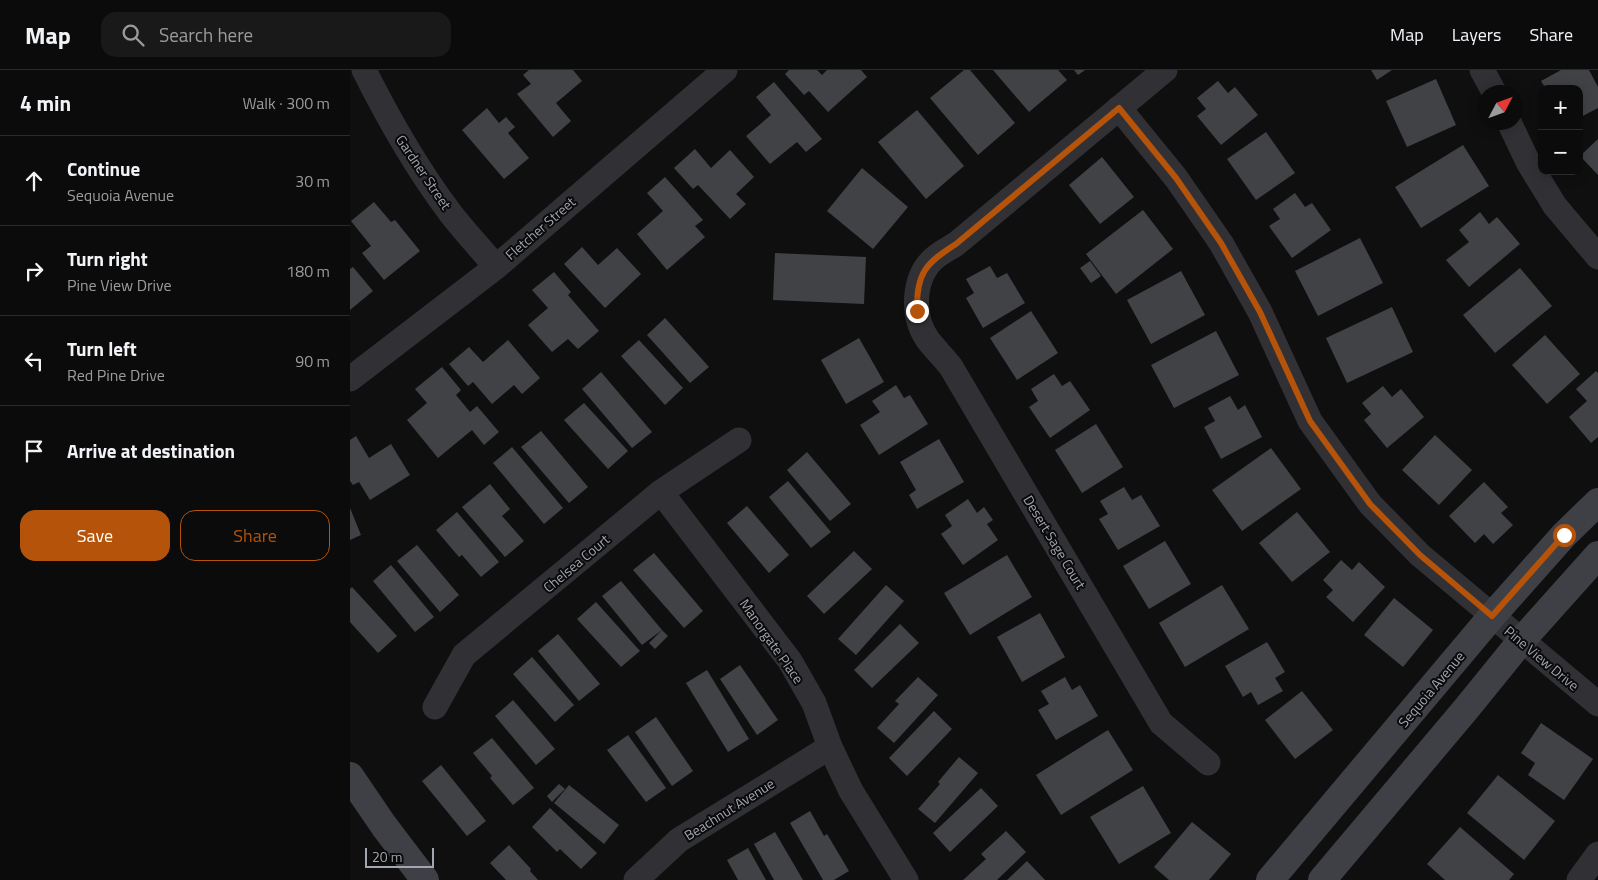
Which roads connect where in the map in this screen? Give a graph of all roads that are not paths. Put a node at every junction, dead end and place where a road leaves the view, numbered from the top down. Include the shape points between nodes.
1 (364, 70) edge
2 (725, 70) edge
3 (1165, 70) edge
4 (1482, 70) edge
5 (1490, 85) edge
6 (1119, 108) junction
7 (1513, 130) edge
8 (1598, 257) edge
9 (496, 266) junction
10 (350, 379) edge
11 (739, 440) dead end
12 (662, 492) junction
13 (1598, 502) edge
14 (1598, 555) edge
15 (1492, 616) junction
16 (1522, 640) junction
17 (1598, 704) edge
18 (435, 707) dead end
19 (830, 747) junction
20 (1208, 762) dead end
21 (350, 776) edge
22 (1598, 854) edge
23 (425, 880) edge
24 (636, 880) edge
25 (906, 880) edge
26 (1270, 880) edge
27 (1322, 880) edge
28 (1579, 880) edge

1 - 9 street, Gardner Street via 413,159 451,213
2 - 9 street, Fletcher Street
3 - 6 street
4 - 5 street
6 - 15 street, Pine View Drive via 1176,178 1221,243 1260,312 1310,421 1370,504 1420,555
6 - 20 street, Desert Sage Court via 956,244 936,257 920,282 917,311 928,340 951,367 1161,723
7 - 8 street via 1555,206
9 - 10 street, Fletcher Street
11 - 12 street, Chelsea Court
12 - 18 street, Chelsea Court via 464,655
12 - 19 street, Manorgate Place via 790,661 814,703
13 - 15 main road, Sequoia Avenue
14 - 16 main road
15 - 16 street, Pine View Drive
15 - 26 main road, Sequoia Avenue
16 - 17 street, Pine View Drive
16 - 27 main road
19 - 24 street, Beachnut Avenue via 679,840
19 - 25 street, Manorgate Place via 851,791
21 - 23 main road
22 - 28 street

